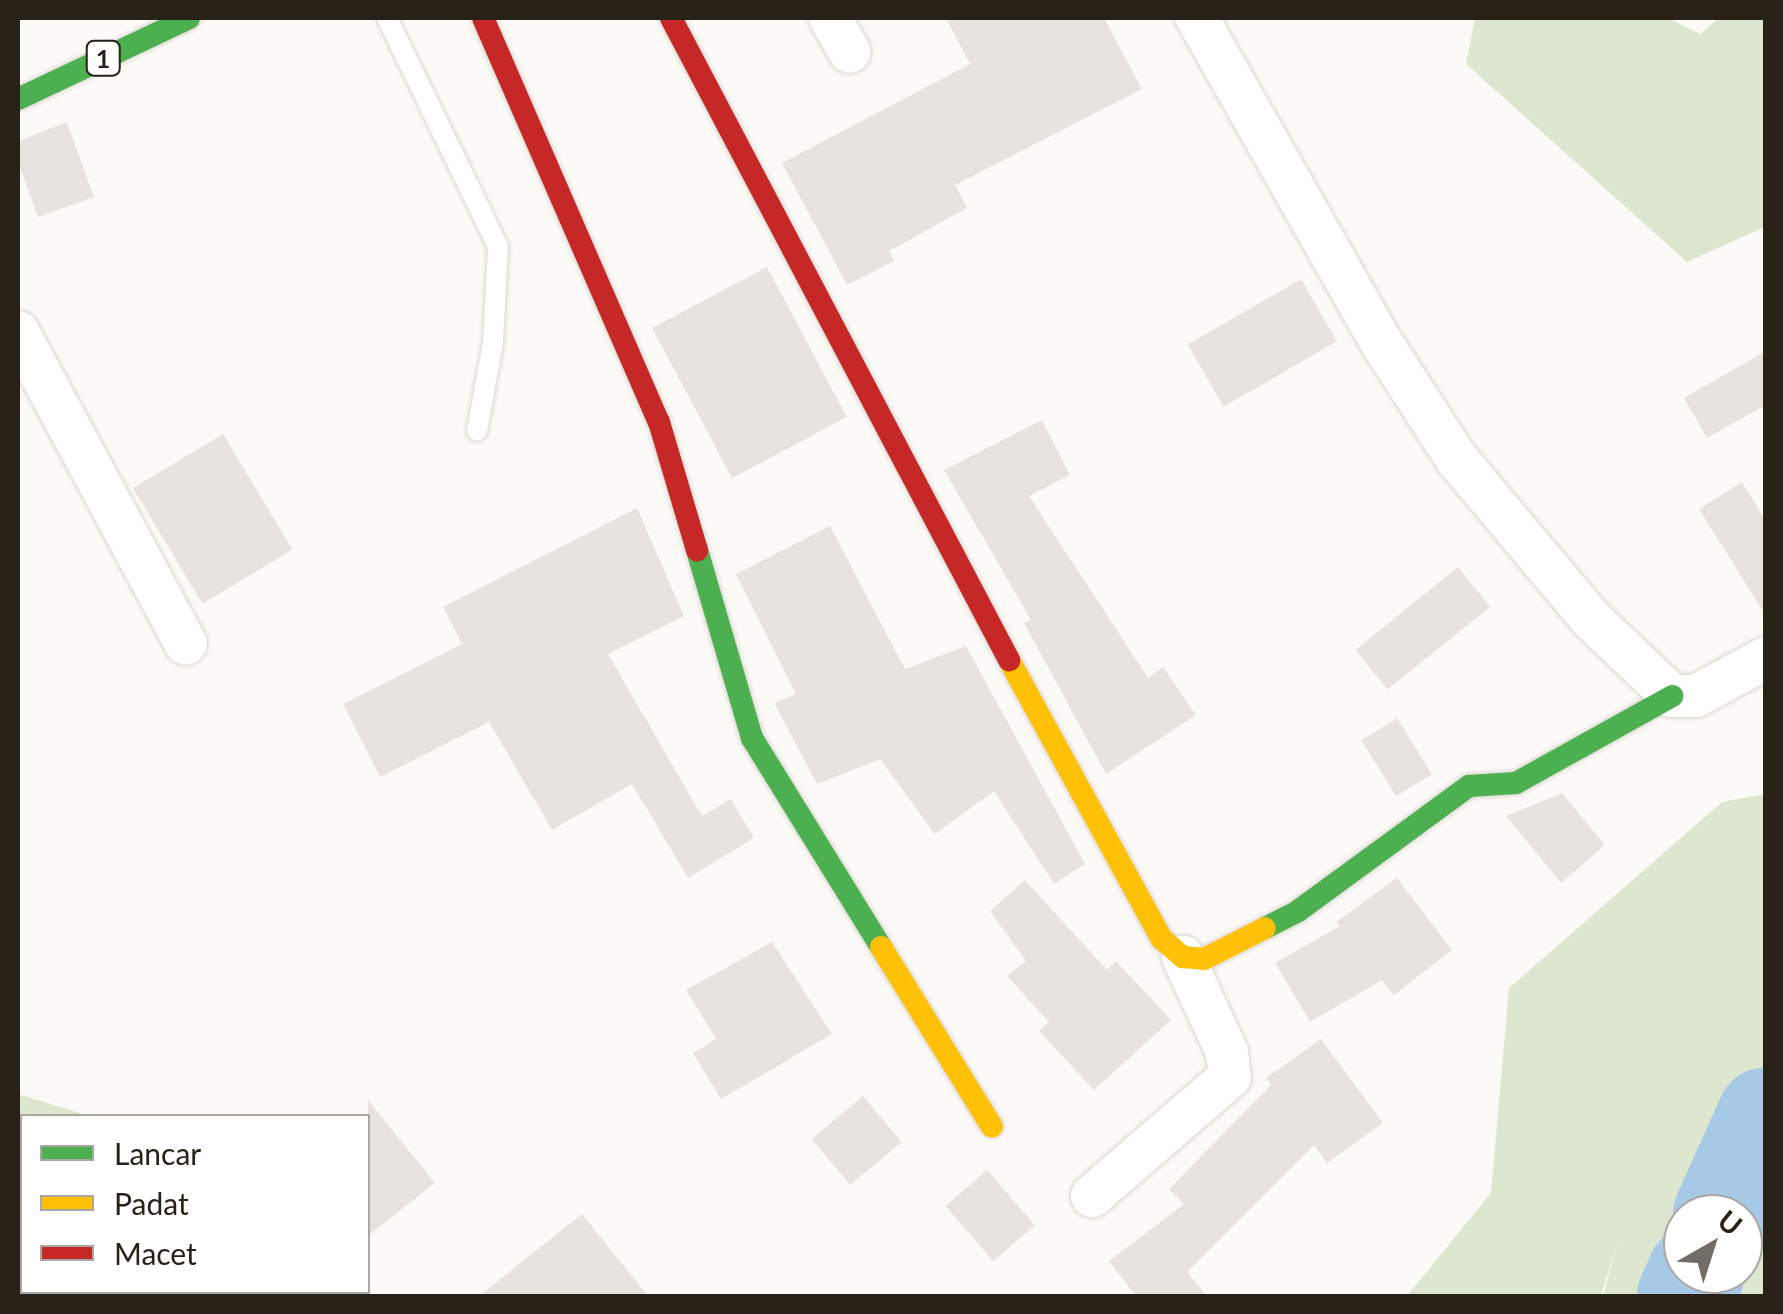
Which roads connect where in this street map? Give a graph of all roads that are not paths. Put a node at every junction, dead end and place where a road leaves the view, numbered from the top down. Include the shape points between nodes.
1 (189, 18) edge
2 (387, 18) edge
3 (484, 18) edge
4 (671, 18) edge
5 (1197, 18) edge
6 (18, 99) edge
7 (18, 332) edge
8 (476, 431) dead end
9 (186, 644) dead end
10 (1766, 658) edge
11 (1672, 696) junction
12 (1183, 957) junction
13 (992, 1127) dead end
14 (1092, 1196) dead end

1 - 6 main road, 1
2 - 8 lane via 498,247 492,343
3 - 13 main road via 659,422 752,738
4 - 12 main road via 1023,688 1162,939
5 - 11 street via 1383,345 1456,458 1591,619
7 - 9 street
10 - 11 street via 1696,696
11 - 12 main road via 1516,784 1469,786 1298,910 1204,959
12 - 14 street via 1227,1052 1230,1077

